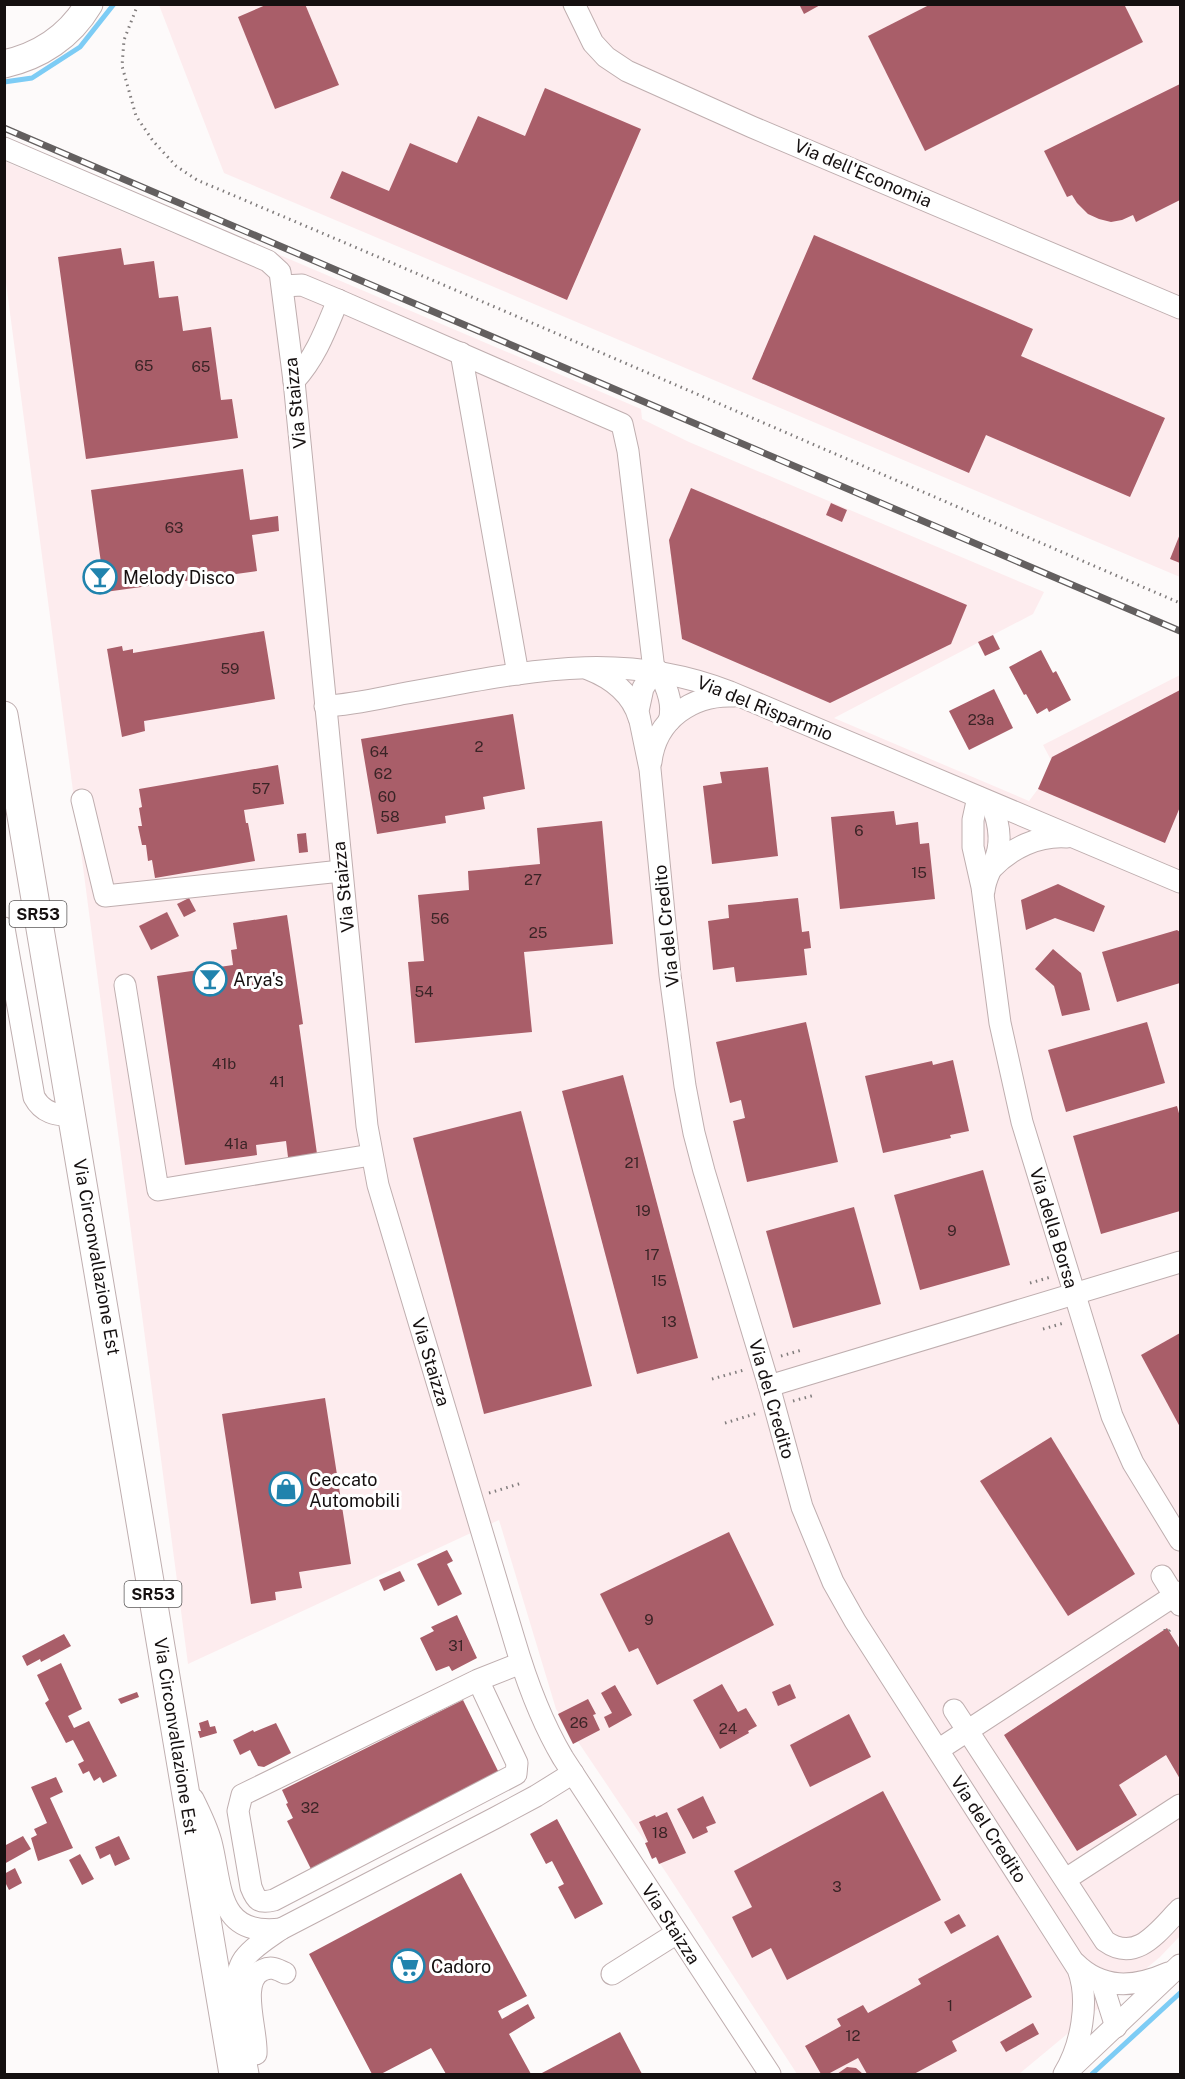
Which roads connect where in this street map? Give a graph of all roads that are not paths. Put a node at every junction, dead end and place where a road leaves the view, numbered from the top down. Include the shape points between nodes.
1 (89, 4) edge
2 (574, 4) edge
3 (4, 64) edge
4 (4, 148) edge
5 (283, 286) junction
6 (338, 300) junction
7 (1180, 308) edge
8 (461, 353) junction
9 (294, 381) junction
10 (582, 667) junction
11 (656, 671) junction
12 (518, 674) junction
13 (740, 696) junction
14 (325, 706) junction
15 (4, 715) edge
16 (639, 718) junction
17 (669, 721) junction
18 (650, 769) junction
19 (82, 800) dead end
20 (985, 800) junction
21 (1077, 838) junction
22 (990, 870) junction
23 (341, 871) junction
24 (1180, 882) edge
25 (984, 898) junction
26 (4, 928) edge
27 (125, 985) dead end
28 (73, 1114) junction
29 (371, 1155) junction
30 (1180, 1262) edge
31 (1074, 1294) junction
32 (769, 1386) junction
33 (1180, 1540) edge
34 (1162, 1576) dead end
35 (1179, 1598) edge
36 (521, 1663) junction
37 (478, 1680) junction
38 (954, 1710) dead end
39 (966, 1730) junction
40 (938, 1749) junction
41 (573, 1773) junction
42 (184, 1782) junction
43 (1180, 1805) edge
44 (1066, 1879) junction
45 (1180, 1909) edge
46 (281, 1929) junction
47 (677, 1933) junction
48 (1075, 1962) junction
49 (1180, 1966) edge
50 (285, 1973) dead end
51 (612, 1974) dead end
52 (1097, 1979) junction
53 (1084, 2000) junction
54 (1116, 2027) junction
55 (233, 2074) edge
56 (249, 2074) edge
57 (770, 2074) edge
58 (1064, 2074) edge

1 - 3 main road via 73,26 51,45 30,57
2 - 7 street, Via dell'Economia via 593,43 627,71
4 - 5 street, Via Staizza via 268,261 279,270
5 - 6 street via 302,285
5 - 9 street, Via Staizza
6 - 8 street
6 - 9 street via 318,348
8 - 11 street via 622,424
8 - 12 street
9 - 14 street, Via Staizza
10 - 11 street, Via del Risparmio
10 - 12 street, Via del Risparmio
10 - 16 street, Via del Credito via 614,683 628,697
11 - 13 street, Via del Risparmio via 701,681
11 - 16 street, Via del Credito via 642,691
11 - 17 street via 669,699
12 - 14 street, Via del Risparmio
13 - 17 street, Via del Credito via 696,701
13 - 20 street, Via del Risparmio
14 - 23 street, Via Staizza
15 - 28 main road, Via Circonvallazione Est / SR53
16 - 18 street, Via del Credito
17 - 18 street, Via del Credito via 654,747
18 - 32 street, Via del Credito via 676,1024 689,1110
19 - 23 street via 105,896
20 - 21 street, Via del Risparmio
20 - 22 street, Via della Borsa via 999,833
20 - 25 street, Via della Borsa via 973,820 973,842
21 - 22 street via 1051,837 1025,844
21 - 24 street, Via del Risparmio
22 - 25 street, Via della Borsa
23 - 29 street, Via Staizza
25 - 31 street, Via della Borsa via 1012,1082
26 - 28 street via 34,1097 51,1113
27 - 29 street via 158,1190
28 - 42 main road, Via Circonvallazione Est / SR53
29 - 36 street, Via Staizza
30 - 31 street
31 - 32 street
31 - 33 street, Via della Borsa via 1116,1425 1137,1470
32 - 40 street, Via del Credito via 802,1507 833,1582
34 - 35 street
35 - 39 street
36 - 37 street
36 - 41 street, Via Staizza via 547,1729
37 - 37 street via 242,1795 238,1811 254,1896 265,1903 286,1895 516,1774 516,1761
38 - 39 street
39 - 40 street
39 - 44 street
40 - 48 street, Via del Credito
41 - 46 street via 505,1813
41 - 47 street, Via Staizza
42 - 46 street via 207,1829 226,1906 238,1920 250,1926
42 - 55 main road, Via Circonvallazione Est / SR53
43 - 44 street
44 - 45 street via 1112,1946 1128,1950 1141,1947
46 - 56 street via 247,1956 237,1978 236,2005
47 - 51 street
47 - 57 street, Via Staizza
48 - 52 street, Via del Credito
48 - 53 street, Via del Credito
49 - 52 street via 1136,1982 1109,1983
49 - 54 street
50 - 56 street via 265,1969 251,1981 256,2051
52 - 54 street, Via del Credito via 1104,1986
53 - 54 street
53 - 58 street, Via del Credito via 1073,2056
54 - 58 street

